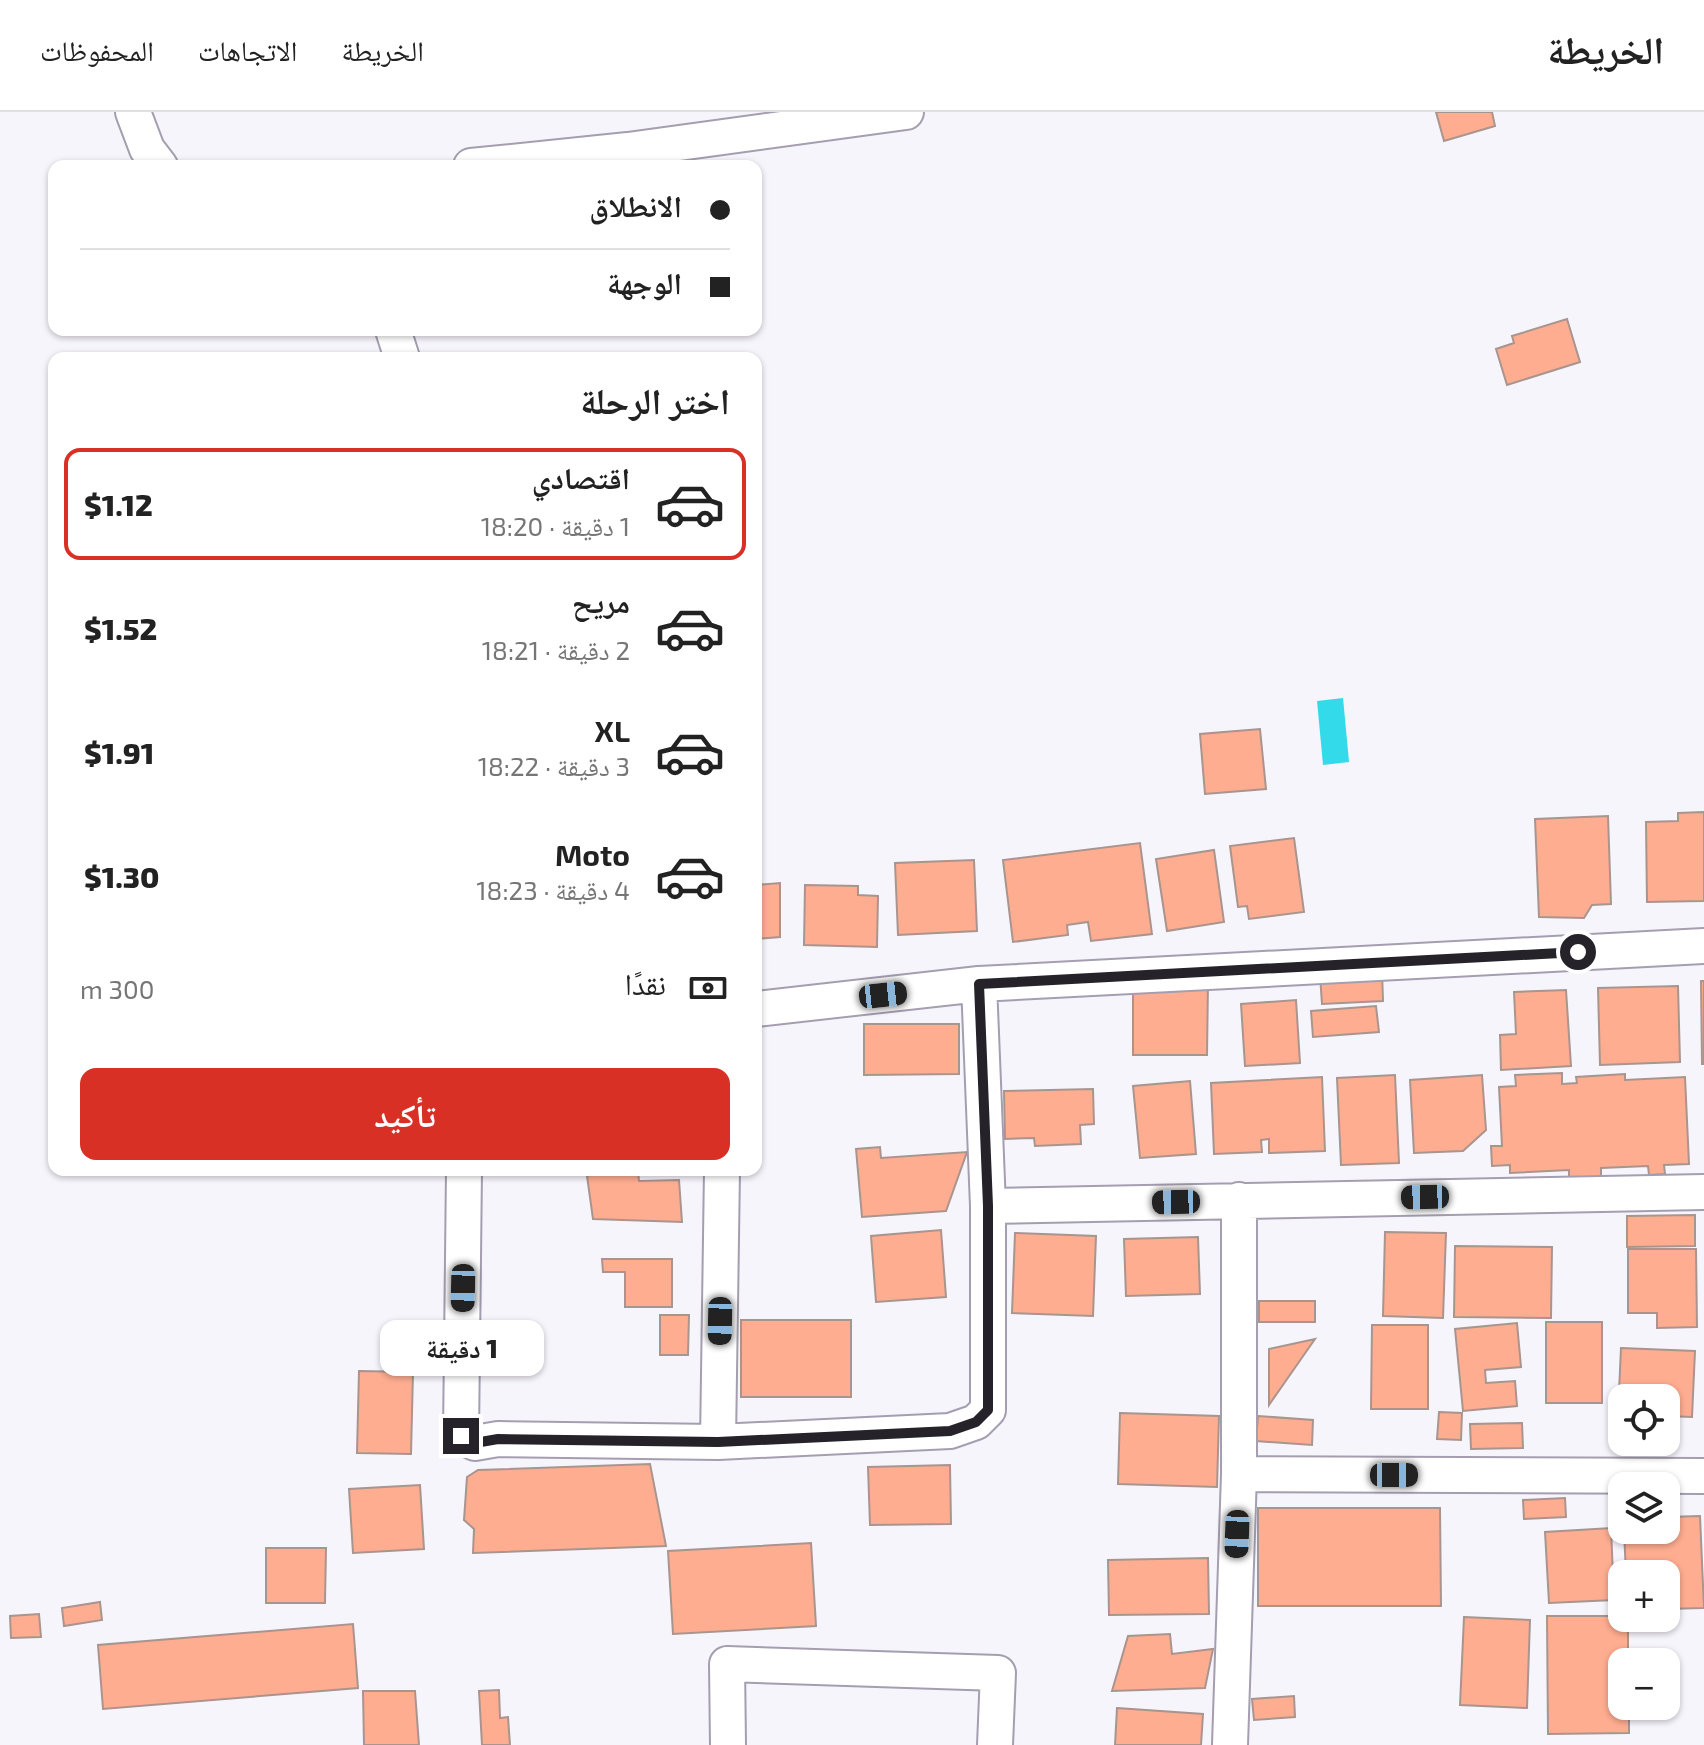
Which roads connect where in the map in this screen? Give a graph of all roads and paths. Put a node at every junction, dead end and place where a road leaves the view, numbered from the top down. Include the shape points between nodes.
1 (133, 112) edge
2 (903, 112) edge
3 (155, 160) edge
4 (528, 160) edge
5 (1704, 946) edge
6 (979, 984) junction
7 (762, 1008) edge
8 (464, 1176) edge
9 (722, 1176) edge
10 (1704, 1192) edge
11 (1239, 1200) junction
12 (988, 1206) junction
13 (718, 1442) junction
14 (1239, 1474) junction
15 (1704, 1476) edge
16 (728, 1745) edge
17 (995, 1745) edge
18 (1230, 1745) edge

1 - 3 street
2 - 4 street
5 - 6 street
6 - 7 street
6 - 12 street
8 - 13 street via 461,1436 475,1443
9 - 13 street
10 - 11 street
11 - 12 street
11 - 14 street
12 - 13 street via 988,1410 976,1422 950,1431
14 - 15 street
14 - 18 street
16 - 17 street via 727,1664 998,1673

